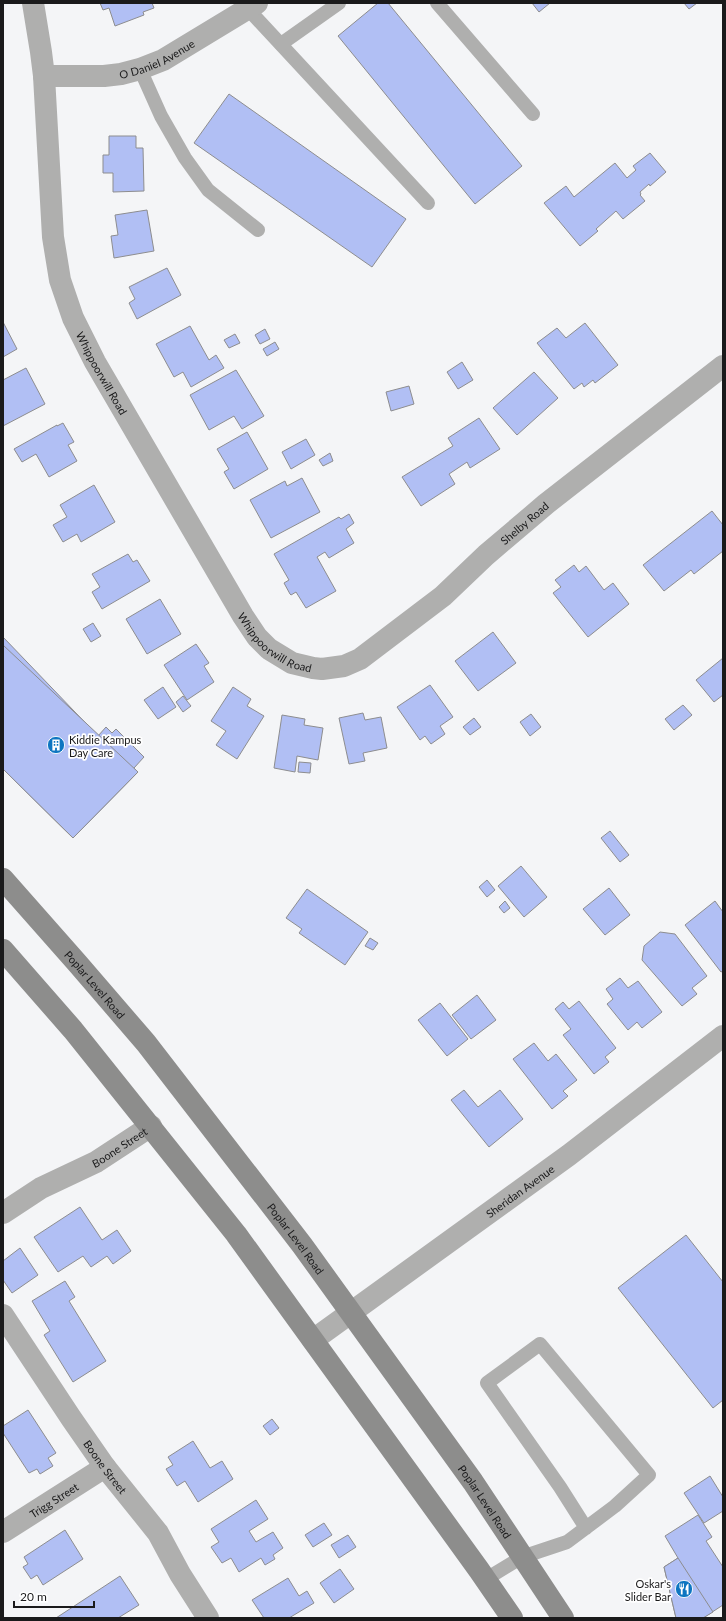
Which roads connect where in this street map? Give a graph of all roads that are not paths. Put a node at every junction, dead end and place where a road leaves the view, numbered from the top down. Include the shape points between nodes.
1 (34, 3) edge
2 (339, 3) edge
3 (437, 3) edge
4 (253, 6) edge
5 (281, 44) junction
6 (140, 70) junction
7 (44, 76) junction
8 (533, 114) dead end
9 (428, 203) dead end
10 (258, 230) dead end
11 (723, 366) edge
12 (322, 669) joint
13 (3, 879) edge
14 (3, 950) edge
15 (723, 1036) edge
16 (151, 1126) junction
17 (3, 1213) edge
18 (350, 1313) junction
19 (3, 1315) edge
20 (313, 1340) junction
21 (105, 1467) junction
22 (586, 1528) junction
23 (3, 1532) edge
24 (522, 1557) junction
25 (486, 1580) junction
26 (208, 1618) edge
27 (512, 1618) edge
28 (563, 1618) edge

1 - 7 street, Whippoorwill Road
2 - 5 lane
3 - 8 lane
4 - 5 lane
4 - 6 street, O Daniel Avenue via 163,60
5 - 9 lane
6 - 7 street, O Daniel Avenue via 104,76
6 - 10 lane via 161,116 204,185
7 - 12 street, Whippoorwill Road via 53,237 60,280 73,318 103,376 257,637 269,649 292,663
11 - 12 street, Shelby Road via 546,504 443,596 360,659 344,666
13 - 18 main road, Poplar Level Road via 146,1043 302,1245
14 - 16 main road via 73,1030
15 - 18 street, Sheridan Avenue via 569,1155
16 - 17 street, Boone Street via 96,1162 41,1188
16 - 20 main road via 236,1234
18 - 20 street, Sheridan Avenue
18 - 24 main road, Poplar Level Road via 472,1482
19 - 21 street, Boone Street
20 - 25 main road
21 - 23 street, Trigg Street
21 - 26 street, Boone Street via 158,1533
22 - 22 lane via 649,1475 540,1344 487,1383
22 - 24 lane via 567,1542
24 - 25 lane
24 - 28 main road, Poplar Level Road
25 - 27 main road

